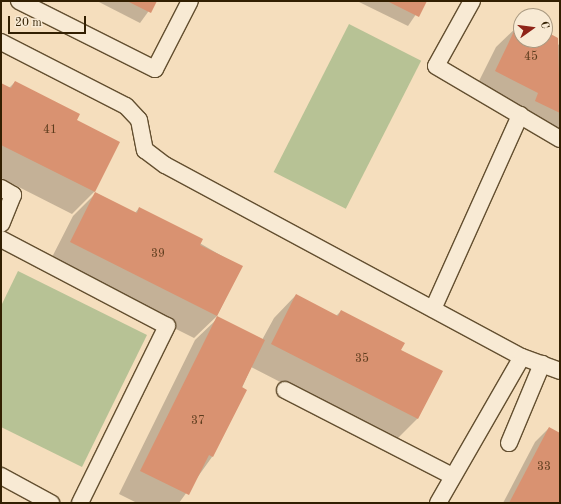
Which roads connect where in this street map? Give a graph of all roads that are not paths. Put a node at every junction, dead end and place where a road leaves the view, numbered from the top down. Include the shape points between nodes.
1 (19, 1) edge
2 (190, 1) edge
3 (472, 1) edge
4 (1, 42) edge
5 (520, 115) junction
6 (560, 139) edge
7 (1, 188) edge
8 (1, 224) edge
9 (1, 239) edge
10 (433, 309) junction
11 (522, 356) junction
12 (542, 364) junction
13 (560, 371) edge
14 (285, 390) dead end
15 (509, 443) dead end
16 (1, 476) edge
17 (452, 476) junction
18 (51, 503) edge
19 (80, 503) edge
20 (438, 503) edge

1 - 2 lane via 155,69
3 - 5 lane via 436,66
4 - 10 lane via 126,106 139,120 145,150 165,166
5 - 6 lane
5 - 10 lane
7 - 8 lane via 13,195
9 - 19 lane via 167,326
10 - 11 lane
11 - 12 lane
11 - 17 lane
12 - 13 lane
12 - 15 lane
14 - 17 lane
16 - 18 lane
17 - 20 lane

